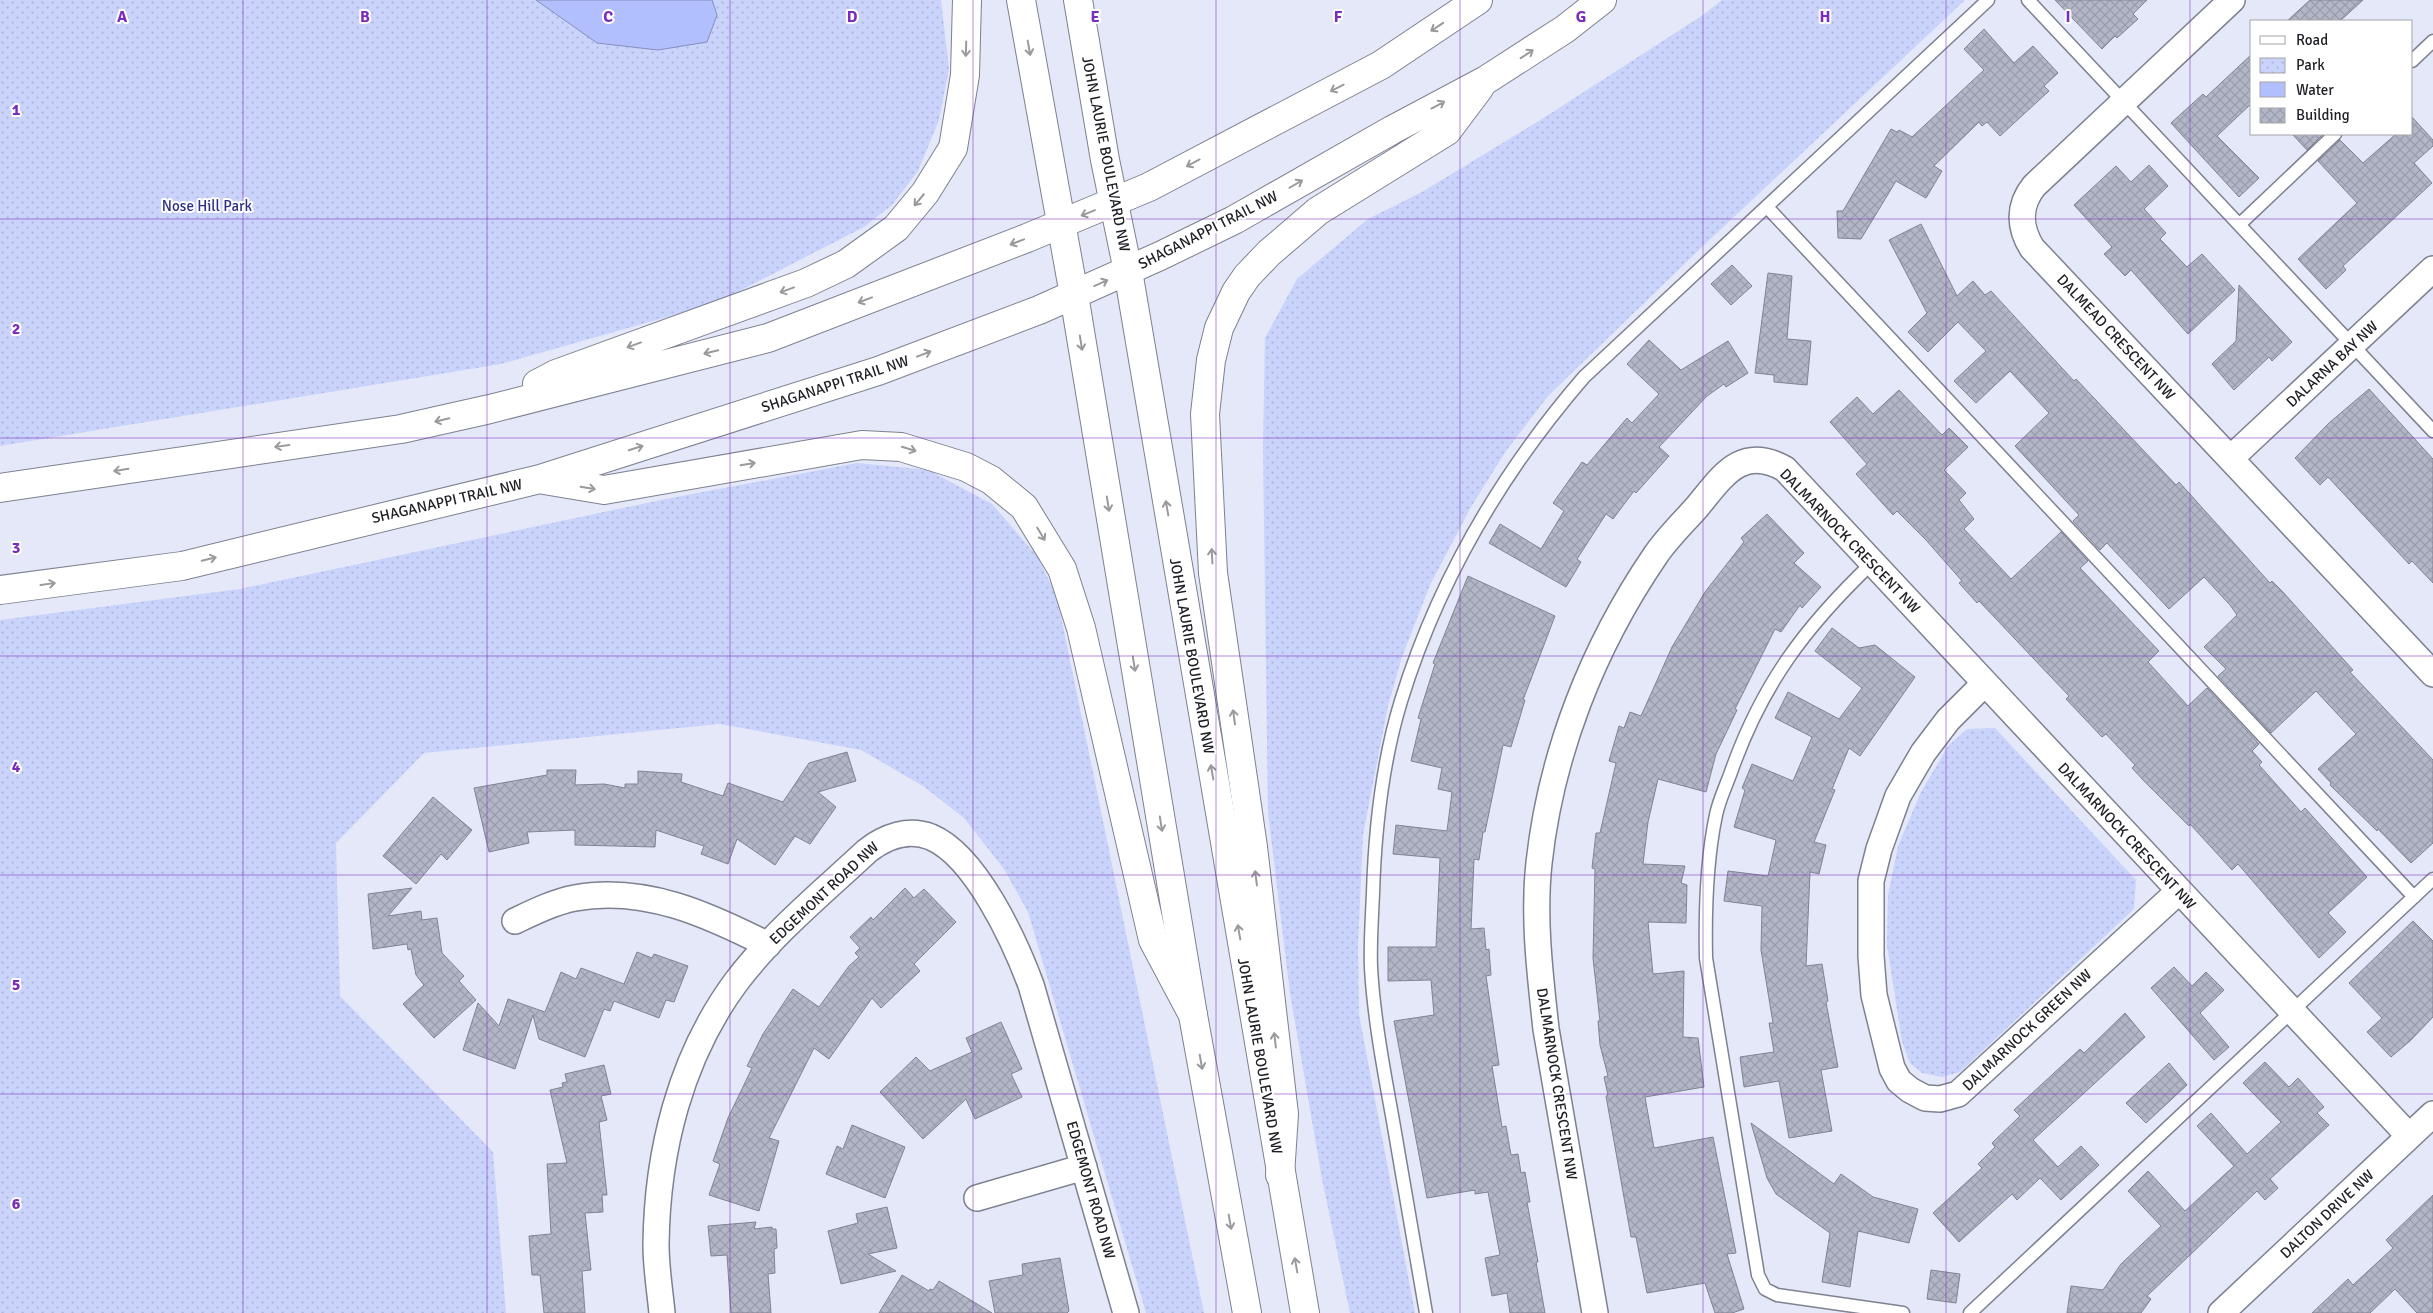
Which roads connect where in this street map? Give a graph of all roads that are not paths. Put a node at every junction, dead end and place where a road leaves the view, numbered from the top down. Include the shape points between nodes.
1 (968, 0) edge
2 (1021, 0) edge
3 (1078, 0) edge
4 (1478, 0) edge
5 (1602, 0) edge
6 (1988, 0) edge
7 (2028, 0) edge
8 (2232, 0) edge
9 (2433, 41) edge
10 (2413, 60) edge
11 (1486, 80) junction
12 (2124, 102) junction
13 (2334, 135) edge
14 (1114, 202) junction
15 (1767, 207) junction
16 (1062, 223) junction
17 (2240, 224) junction
18 (2433, 269) edge
19 (1128, 271) junction
20 (1074, 295) junction
21 (2352, 345) junction
22 (490, 409) junction
23 (2433, 431) edge
24 (2231, 458) junction
25 (540, 480) junction
26 (0, 488) edge
27 (1872, 563) junction
28 (0, 590) edge
29 (2433, 674) edge
30 (1985, 683) junction
31 (2433, 880) edge
32 (2179, 891) junction
33 (2414, 897) junction
34 (515, 921) dead end
35 (768, 945) junction
36 (2292, 1011) junction
37 (1193, 1014) junction
38 (2433, 1114) edge
39 (2409, 1136) junction
40 (1084, 1168) junction
41 (1280, 1175) junction
42 (977, 1198) dead end
43 (662, 1313) edge
44 (1126, 1313) edge
45 (1246, 1313) edge
46 (1305, 1313) edge
47 (1426, 1313) edge
48 (1595, 1313) edge
49 (1903, 1313) edge
50 (1970, 1313) edge
51 (2221, 1313) edge

1 -> 22 main road via 965,74 953,148 925,193 896,228 846,264 806,283 556,374
2 -> 16 main road
3 - 14 main road, JOHN LAURIE BOULEVARD NW
4 -> 14 main road via 1381,65 1149,187
11 -> 5 main road, SHAGANAPPI TRAIL NW via 1565,29
6 - 15 lane
7 - 12 lane
8 - 12 street, DALMEAD CRESCENT NW
9 - 10 lane
19 -> 11 main road, SHAGANAPPI TRAIL NW via 1234,220
41 -> 11 main road via 1284,1114 1253,847 1213,573 1206,414 1211,360 1220,328 1236,292 1269,253 1318,212 1447,131
12 - 17 lane
12 - 24 street, DALMEAD CRESCENT NW via 2034,186 2022,207 2022,225 2032,248
13 - 17 lane
14 -> 16 main road
14 - 19 main road, JOHN LAURIE BOULEVARD NW
15 - 33 lane
15 - 47 lane via 1623,339 1548,419 1508,476 1455,568 1425,634 1400,702 1388,754 1375,841 1371,967 1382,1060
16 - 20 main road
16 -> 22 main road via 768,338
17 - 21 lane
18 - 21 street, DALARNA BAY NW
20 -> 19 main road, SHAGANAPPI TRAIL NW
41 -> 19 main road, JOHN LAURIE BOULEVARD NW
25 -> 20 main road, SHAGANAPPI TRAIL NW via 878,371
20 -> 37 main road
21 - 23 lane
21 - 24 street, DALARNA BAY NW
22 -> 26 main road via 401,429
24 - 29 street, DALMEAD CRESCENT NW
28 -> 25 main road, SHAGANAPPI TRAIL NW via 182,566
25 -> 37 main road via 604,490 862,445 901,447 966,467 998,485 1024,507 1062,568 1081,628 1153,940
27 - 30 street, DALMARNOCK CRESCENT NW
27 - 48 street, DALMARNOCK CRESCENT NW via 1785,469 1763,460 1750,460 1734,466 1656,554 1618,614 1593,665 1572,720 1550,802 1539,864 1540,982
27 - 49 lane via 1802,636 1757,709 1735,760 1716,813 1710,851 1705,912 1706,958 1758,1274 1764,1288 1777,1295
30 - 32 street, DALMARNOCK CRESCENT NW
30 - 32 street, DALMARNOCK GREEN NW via 1948,720 1923,753 1898,796 1871,881 1874,995 1892,1068 1899,1080 1925,1098 1940,1099 1958,1094
31 - 33 lane
32 - 36 street, DALMARNOCK CRESCENT NW
33 - 36 lane
34 - 35 street via 549,905 575,898 604,894 639,897 680,906 719,920
35 - 40 street, EDGEMONT ROAD NW via 882,840 917,834 943,844 964,864 991,900 1019,952
35 - 43 street, EDGEMONT ROAD NW via 736,983 708,1028 690,1064 671,1120 658,1199 656,1247
36 - 39 street, DALMARNOCK CRESCENT NW
36 - 50 lane
37 -> 45 main road
38 - 39 street, DALTON DRIVE NW
39 - 51 street, DALTON DRIVE NW
40 - 42 street
40 - 44 street, EDGEMONT ROAD NW
46 -> 41 main road, JOHN LAURIE BOULEVARD NW

